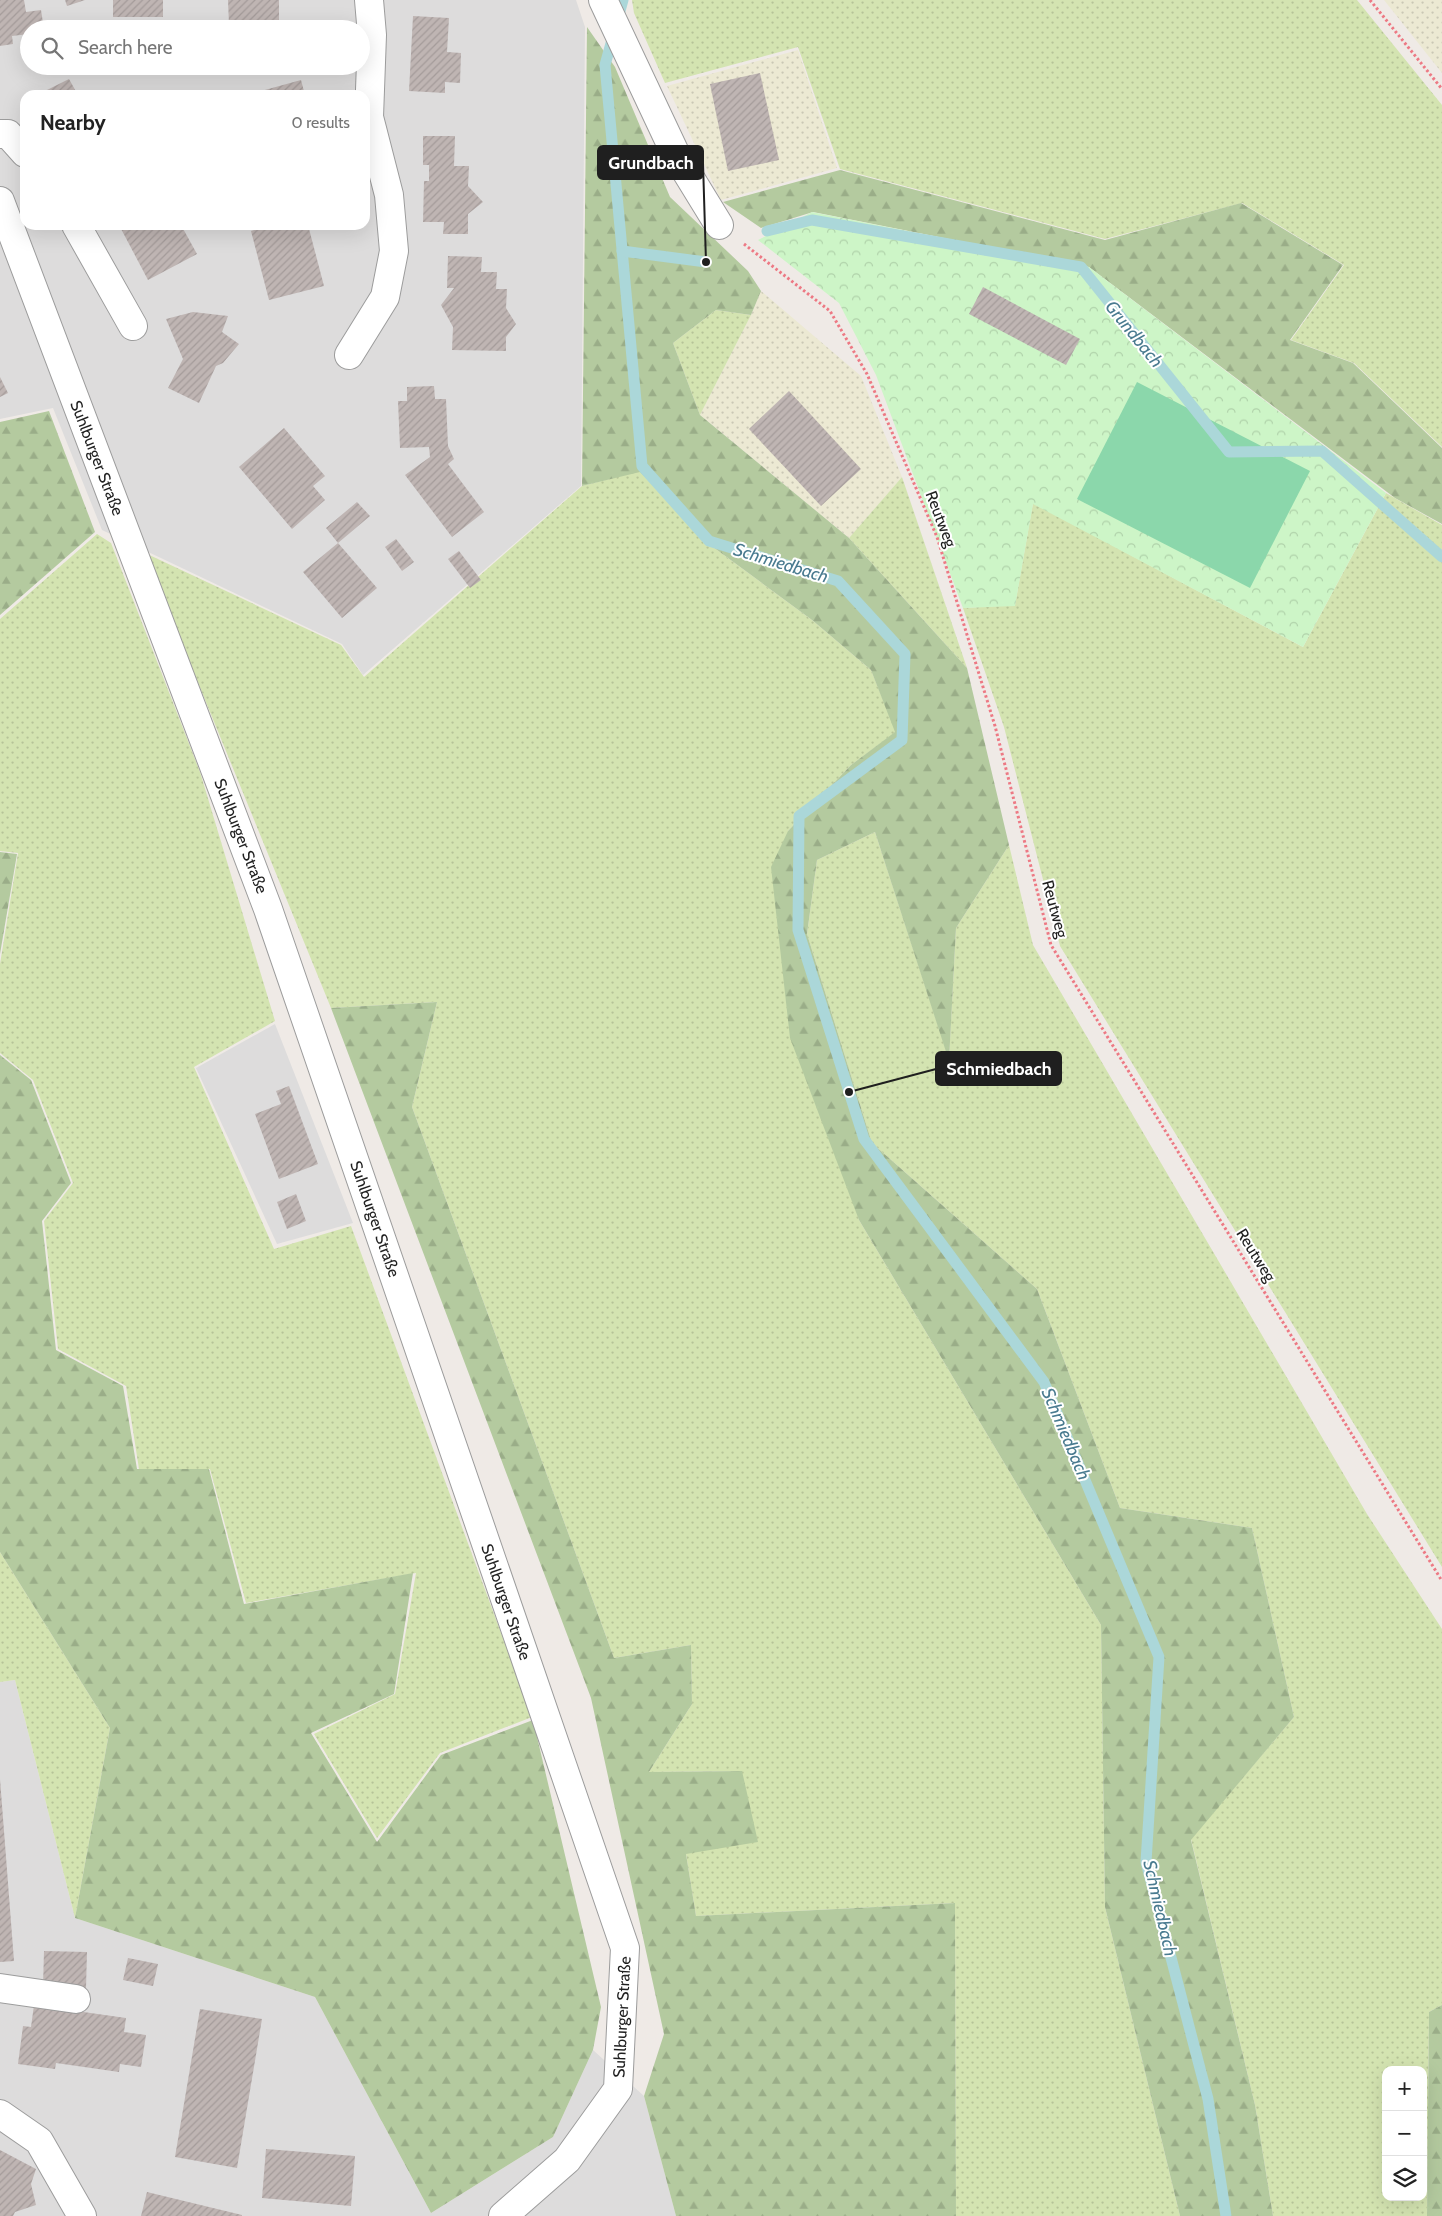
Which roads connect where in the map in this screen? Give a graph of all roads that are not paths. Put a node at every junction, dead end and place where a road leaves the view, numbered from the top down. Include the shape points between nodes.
1 (369, 0) edge
2 (604, 0) edge
3 (370, 90) edge
4 (370, 121) edge
5 (0, 134) edge
6 (20, 147) edge
7 (0, 201) edge
8 (719, 225) road end
9 (79, 230) edge
10 (133, 326) dead end
11 (349, 355) dead end
12 (0, 1988) edge
13 (76, 1999) dead end
14 (0, 2114) edge
15 (82, 2216) edge
16 (503, 2216) edge

1 - 3 street via 372,35
2 - 8 street via 676,155
4 - 11 street via 389,195 394,251 385,297
5 - 6 street via 8,134
7 - 16 street, Suhlburger Straße via 268,909 625,1948 618,2089 567,2160
9 - 10 street
12 - 13 street
14 - 15 street via 39,2141

